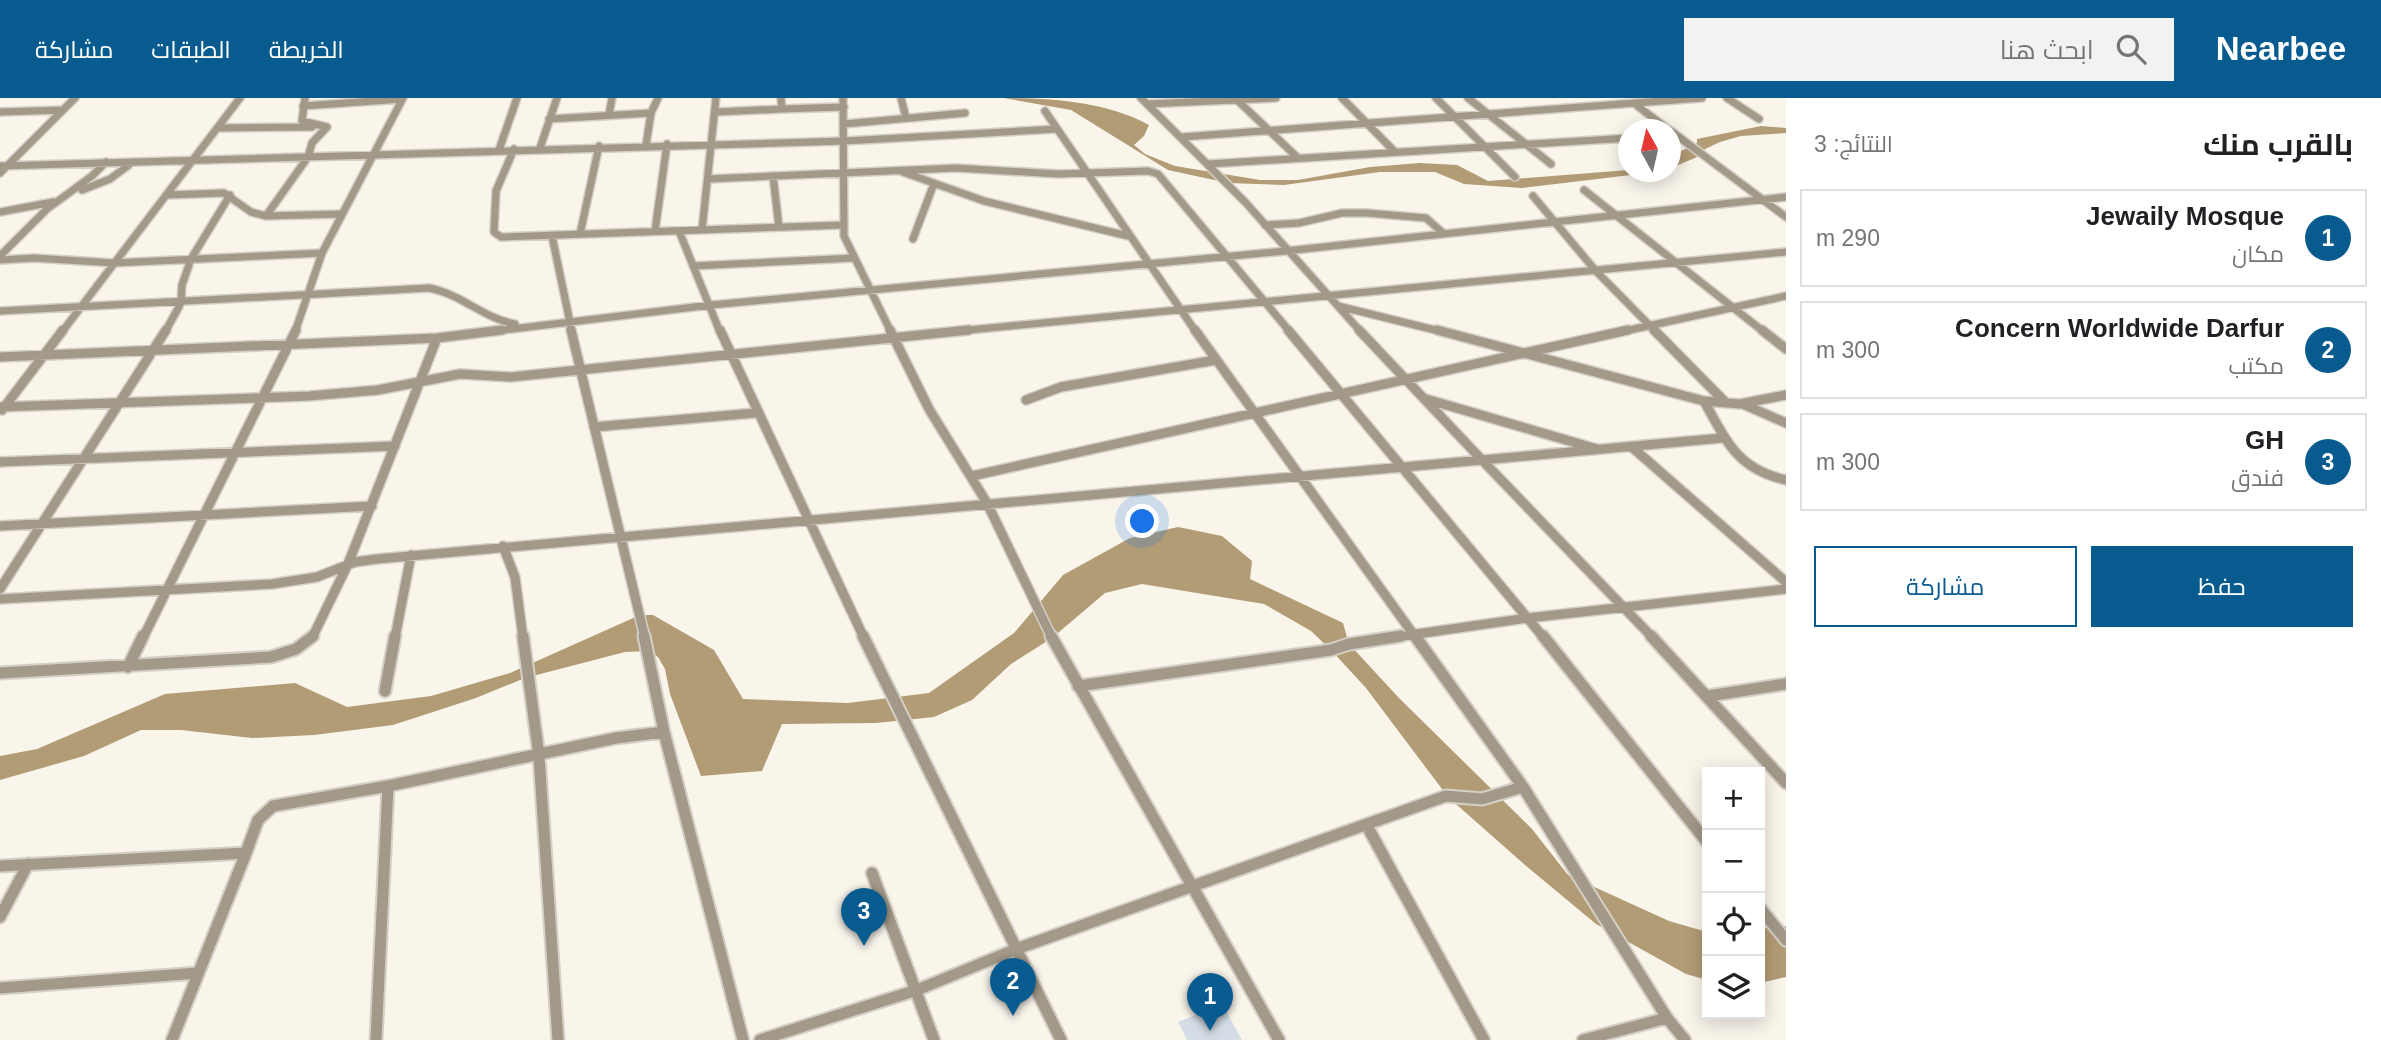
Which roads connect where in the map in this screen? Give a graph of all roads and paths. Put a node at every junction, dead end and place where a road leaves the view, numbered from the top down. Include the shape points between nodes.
1 (75, 98) edge
2 (240, 98) edge
3 (304, 98) edge
4 (517, 98) edge
5 (557, 98) edge
6 (612, 98) edge
7 (658, 98) edge
8 (716, 98) edge
9 (781, 98) edge
10 (901, 98) edge
11 (1276, 98) edge
12 (1342, 98) edge
13 (1436, 98) edge
14 (1468, 98) edge
15 (1601, 98) edge
16 (1702, 98) edge
17 (1727, 98) edge
18 (402, 99) edge
19 (1236, 99) edge
20 (1144, 101) edge
21 (843, 102) edge
22 (1635, 104) junction
23 (303, 106) junction
24 (1611, 106) junction
25 (782, 109) junction
26 (63, 110) junction
27 (1045, 111) dead end
28 (0, 112) edge
29 (716, 112) junction
30 (651, 113) junction
31 (965, 113) dead end
32 (609, 115) junction
33 (1488, 115) junction
34 (1455, 117) junction
35 (906, 118) junction
36 (549, 119) junction
37 (1654, 119) edge
38 (1759, 119) dead end
39 (844, 124) junction
40 (1368, 124) junction
41 (327, 127) junction
42 (218, 128) junction
43 (1057, 130) junction
44 (1273, 131) junction
45 (1182, 137) junction
46 (1618, 139) edge
47 (1681, 140) edge
48 (845, 141) junction
49 (711, 143) junction
50 (667, 144) junction
51 (646, 145) junction
52 (1525, 145) junction
53 (599, 146) junction
54 (540, 148) junction
55 (1485, 148) junction
56 (514, 149) junction
57 (499, 150) junction
58 (1394, 151) junction
59 (372, 155) junction
60 (308, 157) junction
61 (1298, 158) junction
62 (194, 160) junction
63 (106, 162) junction
64 (134, 162) junction
65 (1208, 164) junction
66 (1550, 164) dead end
67 (4, 166) edge
68 (899, 170) junction
69 (845, 172) junction
70 (0, 173) edge
71 (1087, 174) junction
72 (773, 176) junction
73 (1515, 177) dead end
74 (708, 179) junction
75 (933, 186) junction
76 (1584, 190) dead end
77 (72, 193) junction
78 (167, 195) junction
79 (230, 195) junction
80 (1533, 196) dead end
81 (1786, 197) edge
82 (60, 199) junction
83 (1761, 200) junction
84 (0, 212) edge
85 (340, 214) junction
86 (1617, 215) junction
87 (267, 216) junction
88 (1786, 217) edge
89 (1552, 221) junction
90 (845, 225) junction
91 (1265, 225) junction
92 (779, 227) junction
93 (702, 230) junction
94 (655, 231) junction
95 (679, 231) junction
96 (1443, 233) junction
97 (580, 234) junction
98 (552, 236) junction
99 (1128, 236) junction
100 (913, 239) dead end
101 (1286, 251) junction
102 (1786, 252) edge
103 (322, 253) junction
104 (1225, 256) junction
105 (0, 258) edge
106 (853, 258) junction
107 (191, 259) junction
108 (1678, 262) junction
109 (114, 263) junction
110 (1148, 263) junction
111 (693, 266) junction
112 (1595, 270) junction
113 (869, 289) junction
114 (1327, 296) junction
115 (310, 297) junction
116 (1784, 298) edge
117 (181, 303) junction
118 (1264, 303) junction
119 (711, 305) junction
120 (1338, 306) junction
121 (1731, 308) junction
122 (78, 309) junction
123 (0, 311) edge
124 (1182, 312) junction
125 (569, 320) junction
126 (528, 326) junction
127 (1650, 326) junction
128 (894, 336) junction
129 (437, 338) junction
130 (291, 345) junction
131 (1786, 349) edge
132 (154, 351) junction
133 (730, 352) junction
134 (1518, 354) junction
135 (46, 355) junction
136 (0, 356) edge
137 (1216, 360) junction
138 (579, 368) junction
139 (1409, 382) junction
140 (418, 384) junction
141 (1786, 395) edge
142 (1341, 396) junction
143 (264, 398) junction
144 (1426, 399) junction
145 (1026, 400) dead end
146 (1704, 401) junction
147 (119, 403) junction
148 (1726, 404) junction
149 (1740, 404) junction
150 (1, 409) edge
151 (755, 413) junction
152 (1256, 415) junction
153 (1786, 423) edge
154 (594, 427) junction
155 (1722, 438) junction
156 (396, 446) junction
157 (1633, 448) junction
158 (239, 450) junction
159 (1604, 451) junction
160 (83, 458) junction
161 (1482, 460) junction
162 (0, 462) edge
163 (1401, 467) junction
164 (972, 476) junction
165 (1300, 477) junction
166 (1786, 480) edge
167 (987, 503) junction
168 (372, 506) junction
169 (205, 515) junction
170 (803, 520) junction
171 (41, 524) junction
172 (0, 527) edge
173 (619, 535) junction
174 (503, 546) junction
175 (411, 555) junction
176 (348, 564) junction
177 (1786, 582) edge
178 (0, 589) edge
179 (1786, 589) edge
180 (166, 590) junction
181 (0, 599) edge
182 (1623, 609) junction
183 (1528, 618) junction
184 (1413, 637) junction
185 (128, 667) junction
186 (0, 673) edge
187 (1786, 684) edge
188 (1078, 685) junction
189 (385, 691) dead end
190 (1708, 696) junction
191 (664, 732) junction
192 (539, 756) junction
193 (1786, 783) edge
194 (388, 786) junction
195 (1523, 786) junction
196 (1367, 826) junction
197 (1702, 836) edge
198 (246, 853) junction
199 (28, 864) junction
200 (0, 866) edge
201 (872, 873) dead end
202 (1192, 887) junction
203 (1765, 914) edge
204 (0, 917) edge
205 (1786, 940) edge
206 (1019, 948) junction
207 (198, 973) junction
208 (0, 988) edge
209 (917, 990) junction
210 (1667, 1018) junction
211 (172, 1040) edge
212 (376, 1040) edge
213 (558, 1040) edge
214 (743, 1040) edge
215 (760, 1040) edge
216 (934, 1040) edge
217 (1061, 1040) edge
218 (1279, 1040) edge
219 (1484, 1040) edge
220 (1583, 1040) edge
221 (1685, 1040) edge

1 - 26 street
2 - 42 street
3 - 23 street
4 - 57 street
5 - 36 street
6 - 32 street
7 - 30 street
8 - 29 street
9 - 25 street
10 - 35 street
11 - 19 street
12 - 40 street
13 - 34 street
14 - 33 street
15 - 24 street
16 - 22 street
17 - 38 street
18 - 23 street
18 - 59 street
19 - 20 street
19 - 44 street
20 - 45 street
21 - 25 street
21 - 39 street
22 - 24 street
22 - 37 street
23 - 41 street via 302,121
24 - 33 street
25 - 29 street
26 - 28 street
26 - 67 street
27 - 43 street
29 - 49 street
30 - 32 street
30 - 51 street
31 - 35 street
32 - 36 street
33 - 34 street
33 - 52 street
34 - 40 street
34 - 55 street
35 - 39 street
36 - 54 street
39 - 48 street
40 - 44 street
40 - 58 street
41 - 42 street
41 - 60 street via 312,143
42 - 62 street
43 - 48 street
43 - 71 street
44 - 45 street
44 - 61 street
45 - 65 street
46 - 52 street
47 - 83 street
48 - 49 street
48 - 69 street
49 - 50 street
49 - 74 street
50 - 51 street
50 - 94 street
51 - 53 street
52 - 55 street
52 - 66 street
53 - 54 street
53 - 97 street
54 - 56 street
55 - 58 street
55 - 73 street
56 - 57 street
56 - 98 street via 497,188 494,232 505,238
57 - 59 street
58 - 61 street
59 - 60 street
59 - 85 street
60 - 62 street
60 - 87 street
61 - 65 street
62 - 64 street
62 - 78 street
63 - 64 street
63 - 67 street
63 - 77 street
64 - 77 street via 110,179
65 - 91 street
67 - 70 street
68 - 69 street
68 - 71 street
68 - 75 street
69 - 72 street
69 - 90 street
71 - 99 street
71 - 104 street via 1158,174
72 - 74 street
72 - 92 street
74 - 93 street
75 - 99 street via 988,204
75 - 100 street
76 - 86 street
77 - 82 street
78 - 79 street
78 - 109 street
79 - 87 street via 249,212
79 - 107 street
80 - 89 street
81 - 83 street
82 - 84 street
82 - 105 street
83 - 86 street
83 - 88 street
85 - 87 street
85 - 103 street
86 - 89 street
86 - 108 street
89 - 96 street
89 - 112 street
90 - 92 street
90 - 106 street via 844,236
91 - 96 street via 1367,213 1426,218
91 - 101 street
92 - 93 street
93 - 95 street
94 - 95 street
94 - 97 street
95 - 111 street
96 - 101 street
97 - 98 street
98 - 125 street
99 - 110 street
101 - 104 street
101 - 114 street
102 - 108 street
103 - 107 street
103 - 115 street
104 - 110 street
104 - 118 street
105 - 109 street
106 - 111 street
106 - 113 street
107 - 109 street
107 - 117 street
108 - 112 street
108 - 121 street
109 - 122 street
110 - 113 street
110 - 124 street
111 - 119 street
112 - 114 street
112 - 127 street
113 - 119 street
113 - 128 street
114 - 118 street
114 - 120 street
115 - 117 street
115 - 126 street via 436,289 458,297 482,315
115 - 130 street
116 - 121 street
117 - 122 street
117 - 132 street
118 - 124 street
118 - 142 street
119 - 125 street
119 - 133 street
120 - 134 street
120 - 139 street
121 - 127 street
121 - 131 street
122 - 123 street
122 - 135 street
124 - 128 street
124 - 137 street
125 - 126 street
125 - 138 street
126 - 129 street
127 - 134 street
127 - 148 street
128 - 133 street
128 - 164 street via 929,409
129 - 130 street
129 - 140 street
130 - 132 street
130 - 143 street
132 - 135 street
132 - 147 street
133 - 138 street
133 - 151 street
134 - 139 street
134 - 146 street
135 - 136 street
135 - 150 street
137 - 145 street via 1061,387
137 - 152 street
138 - 140 street via 510,377 460,374
138 - 154 street
139 - 142 street
139 - 144 street
140 - 143 street
140 - 156 street
141 - 149 street
142 - 152 street
142 - 163 street
143 - 147 street
143 - 158 street
144 - 159 street
144 - 161 street
146 - 148 street
146 - 155 street
147 - 150 street
147 - 160 street
148 - 149 street
149 - 153 street
151 - 154 street
151 - 170 street
152 - 164 street
152 - 165 street
154 - 173 street
155 - 157 street
155 - 166 street via 1755,472
156 - 158 street
156 - 168 street
157 - 159 street
157 - 177 street
158 - 160 street
158 - 169 street
159 - 161 street
160 - 162 street
160 - 171 street
161 - 163 street
161 - 182 street
163 - 165 street
163 - 183 street
164 - 167 street
165 - 167 street
165 - 184 street
167 - 170 street
167 - 188 street via 1014,568
168 - 169 street
168 - 176 street
169 - 171 street
169 - 180 street
170 - 173 street
170 - 206 street
171 - 172 street
171 - 178 street
173 - 174 street
173 - 191 street
174 - 175 street
174 - 192 street via 515,577
175 - 176 street
175 - 189 street
176 - 180 street via 317,577 272,584
176 - 185 street via 312,639 293,653
179 - 182 street
180 - 181 street
180 - 185 street
182 - 183 street
182 - 190 street
183 - 184 street
183 - 197 street
184 - 188 street
184 - 195 street
185 - 186 street
187 - 190 street
188 - 202 street
190 - 193 street
191 - 192 street
191 - 214 street
192 - 194 street
192 - 213 street
194 - 198 street via 273,806 258,820
194 - 212 street
195 - 196 street via 1482,799 1446,796
195 - 210 street
196 - 202 street
196 - 219 street
198 - 199 street
198 - 207 street
199 - 200 street
199 - 204 street
201 - 209 street
202 - 206 street
202 - 218 street
203 - 205 street
206 - 209 street
206 - 217 street
207 - 208 street
207 - 211 street
209 - 215 street
209 - 216 street
210 - 220 street
210 - 221 street

